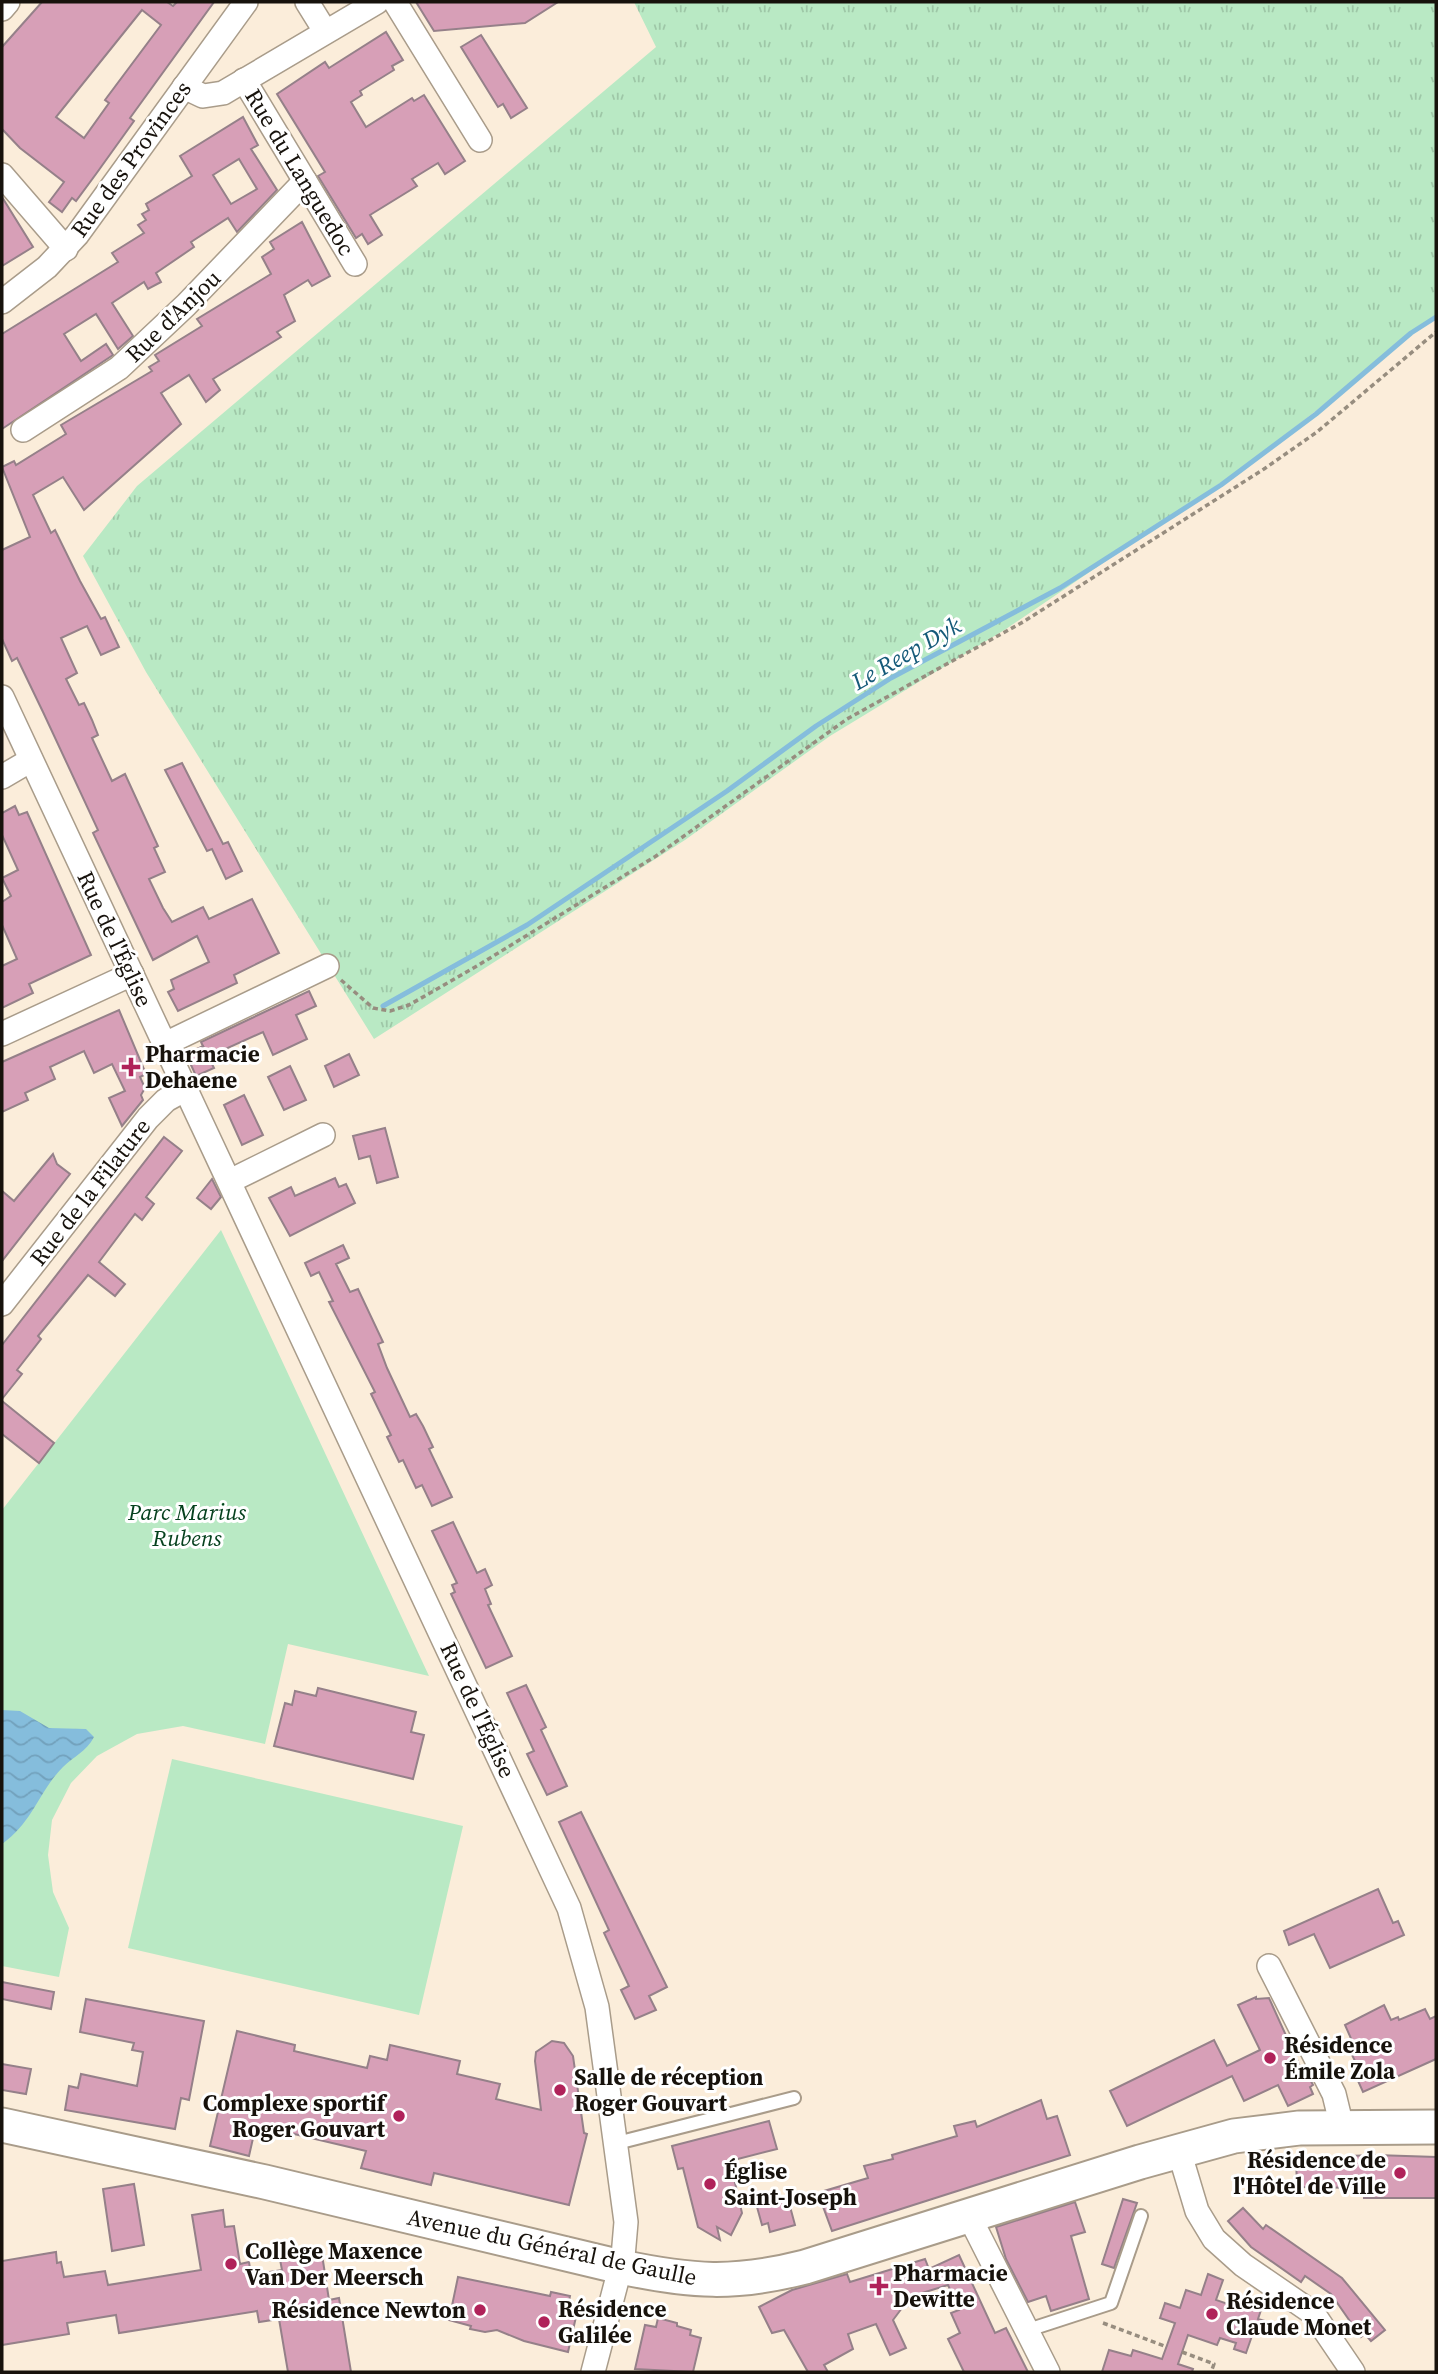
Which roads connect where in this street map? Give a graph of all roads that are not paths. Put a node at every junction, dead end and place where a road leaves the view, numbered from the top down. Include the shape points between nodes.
1 (8, 2) edge
2 (246, 2) edge
3 (307, 2) edge
4 (377, 2) edge
5 (395, 2) edge
6 (2, 9) edge
7 (325, 31) junction
8 (244, 80) junction
9 (184, 87) junction
10 (480, 140) dead end
11 (2, 175) edge
12 (305, 181) junction
13 (66, 249) junction
14 (355, 264) dead end
15 (2, 302) edge
16 (23, 430) dead end
17 (2, 697) edge
18 (32, 760) junction
19 (2, 777) edge
20 (327, 966) road end
21 (132, 974) junction
22 (2, 1034) edge
23 (164, 1044) junction
24 (186, 1089) junction
25 (323, 1135) dead end
26 (230, 1181) junction
27 (2, 1304) edge
28 (1269, 1966) dead end
29 (794, 2098) dead end
30 (2, 2125) edge
31 (1342, 2127) junction
32 (1436, 2127) edge
33 (617, 2143) junction
34 (1179, 2151) junction
35 (969, 2216) junction
36 (1141, 2216) dead end
37 (621, 2267) junction
38 (1025, 2331) junction
39 (593, 2372) edge
40 (1048, 2372) edge
41 (1353, 2372) edge

1 - 6 street
2 - 9 street, Rue des Provinces
3 - 7 street
4 - 7 street
5 - 10 street
7 - 8 street
8 - 9 street via 210,96
8 - 12 street, Rue du Languedoc
9 - 13 street, Rue des Provinces
11 - 13 street
12 - 14 street, Rue du Languedoc
12 - 16 street, Rue d'Anjou via 198,294 119,368
13 - 15 street, Rue des Provinces
17 - 18 street, Rue de l'Église
18 - 19 street
18 - 21 street, Rue de l'Église
20 - 23 street
21 - 22 street
21 - 23 street, Rue de l'Église
23 - 24 street, Rue de l'Église
24 - 26 street, Rue de l'Église
24 - 27 street, Rue de la Filature via 148,1118
25 - 26 street
26 - 33 street, Rue de l'Église via 563,1892 597,2007
28 - 31 street via 1334,2095
29 - 33 lane
30 - 37 street, Avenue du Général de Gaulle via 240,2176
31 - 32 street, Avenue du Général de Gaulle
31 - 34 street, Avenue du Général de Gaulle via 1249,2134
33 - 37 street, Rue de l'Église via 626,2222
34 - 35 street, Avenue du Général de Gaulle
34 - 41 street via 1197,2211 1214,2239 1312,2313
35 - 37 street, Avenue du Général de Gaulle via 748,2280 694,2280
35 - 38 street
36 - 38 lane via 1115,2298 1106,2307
37 - 39 street, Rue de l'Église
38 - 40 street

